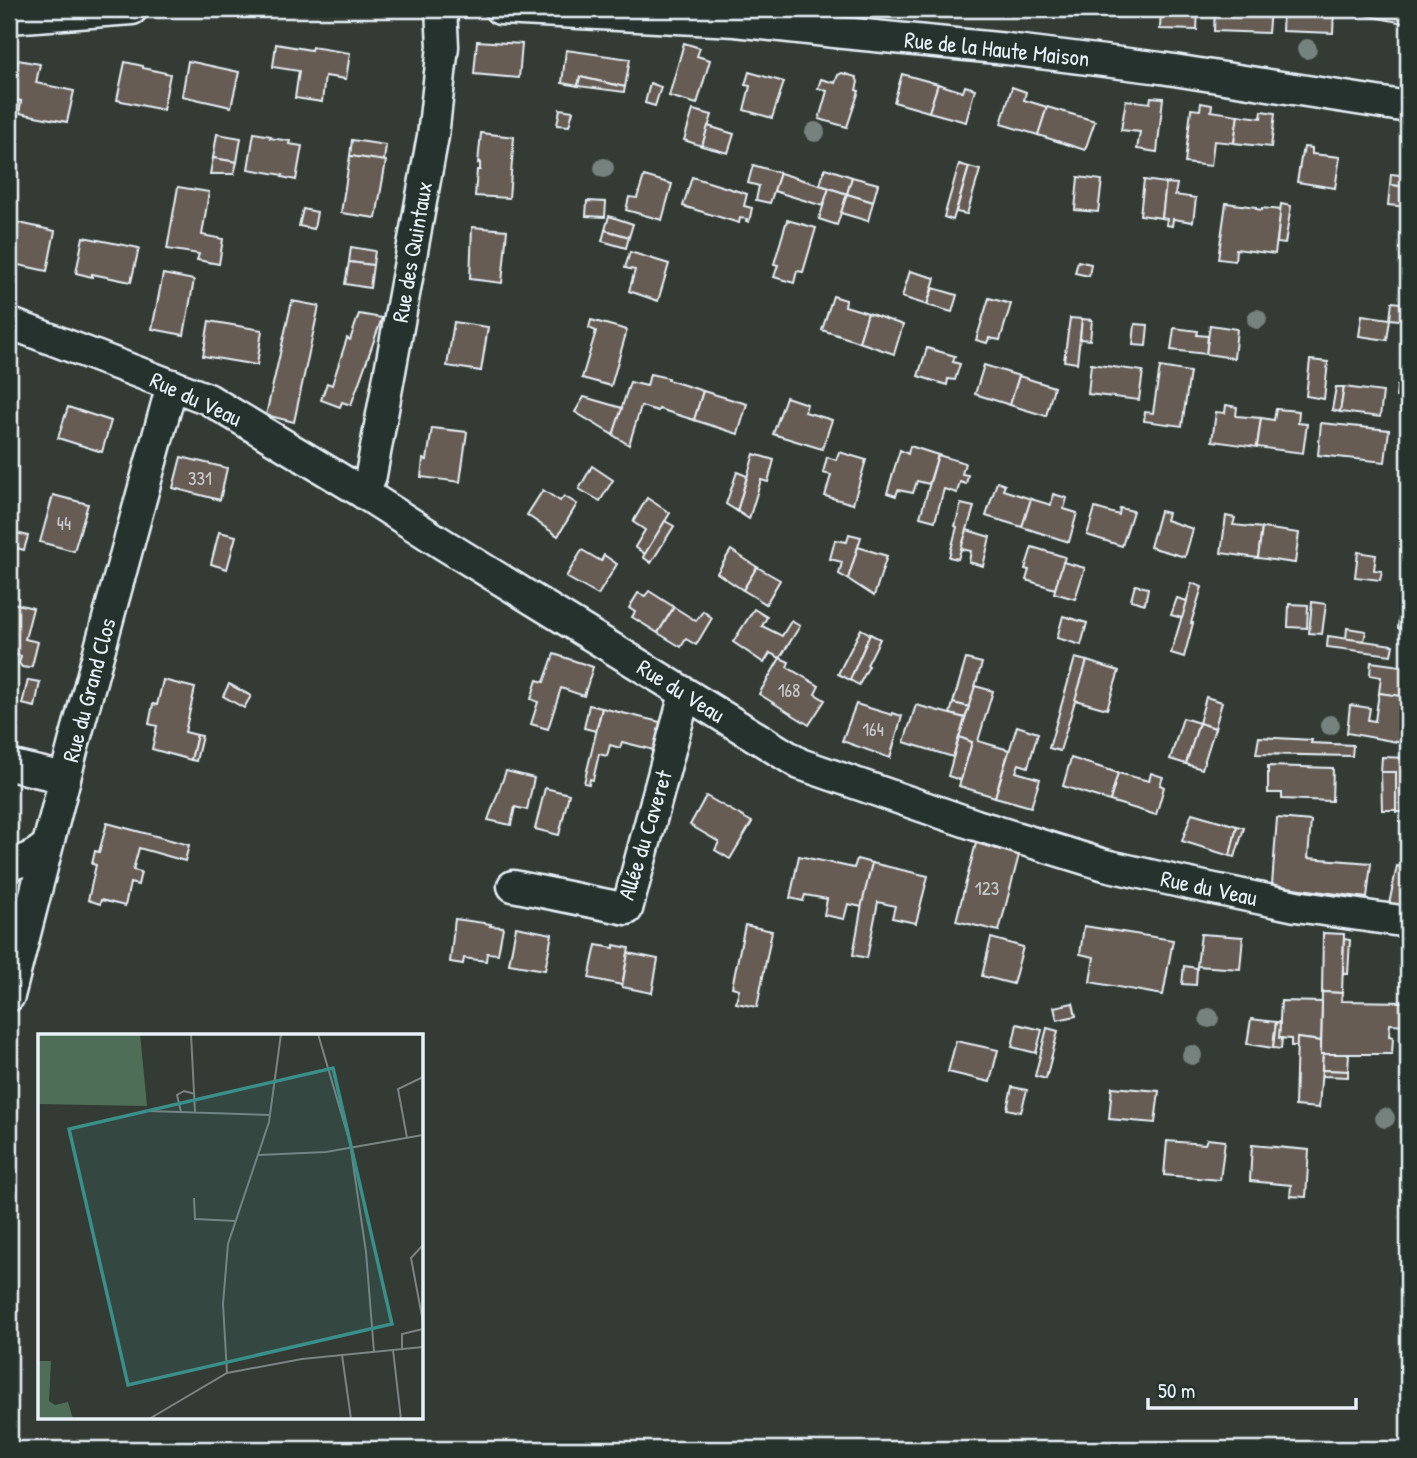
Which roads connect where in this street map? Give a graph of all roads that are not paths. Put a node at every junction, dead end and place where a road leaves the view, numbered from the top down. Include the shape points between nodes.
1 (132, 9) edge
2 (441, 9) edge
3 (500, 9) edge
4 (9, 18) edge
5 (1408, 107) edge
6 (9, 323) edge
7 (172, 385) junction
8 (365, 494) junction
9 (685, 694) junction
10 (9, 765) edge
11 (65, 778) junction
12 (47, 846) junction
13 (9, 864) edge
14 (513, 886) dead end
15 (1408, 922) edge
16 (9, 996) edge

1 - 4 street
2 - 8 street, Rue des Quintaux via 443,46 433,136
3 - 5 street, Rue de la Haute Maison via 735,21 1007,49
6 - 7 street, Rue du Veau
7 - 8 street, Rue du Veau via 208,399
7 - 11 street, Rue du Grand Clos
8 - 9 street, Rue du Veau
9 - 14 street, Allée du Caveret via 627,909
9 - 15 street, Rue du Veau via 800,764 976,825 1105,865 1185,883 1296,906
10 - 11 street
11 - 12 street, Rue du Grand Clos
12 - 13 street via 35,856
12 - 16 street, Rue du Grand Clos

